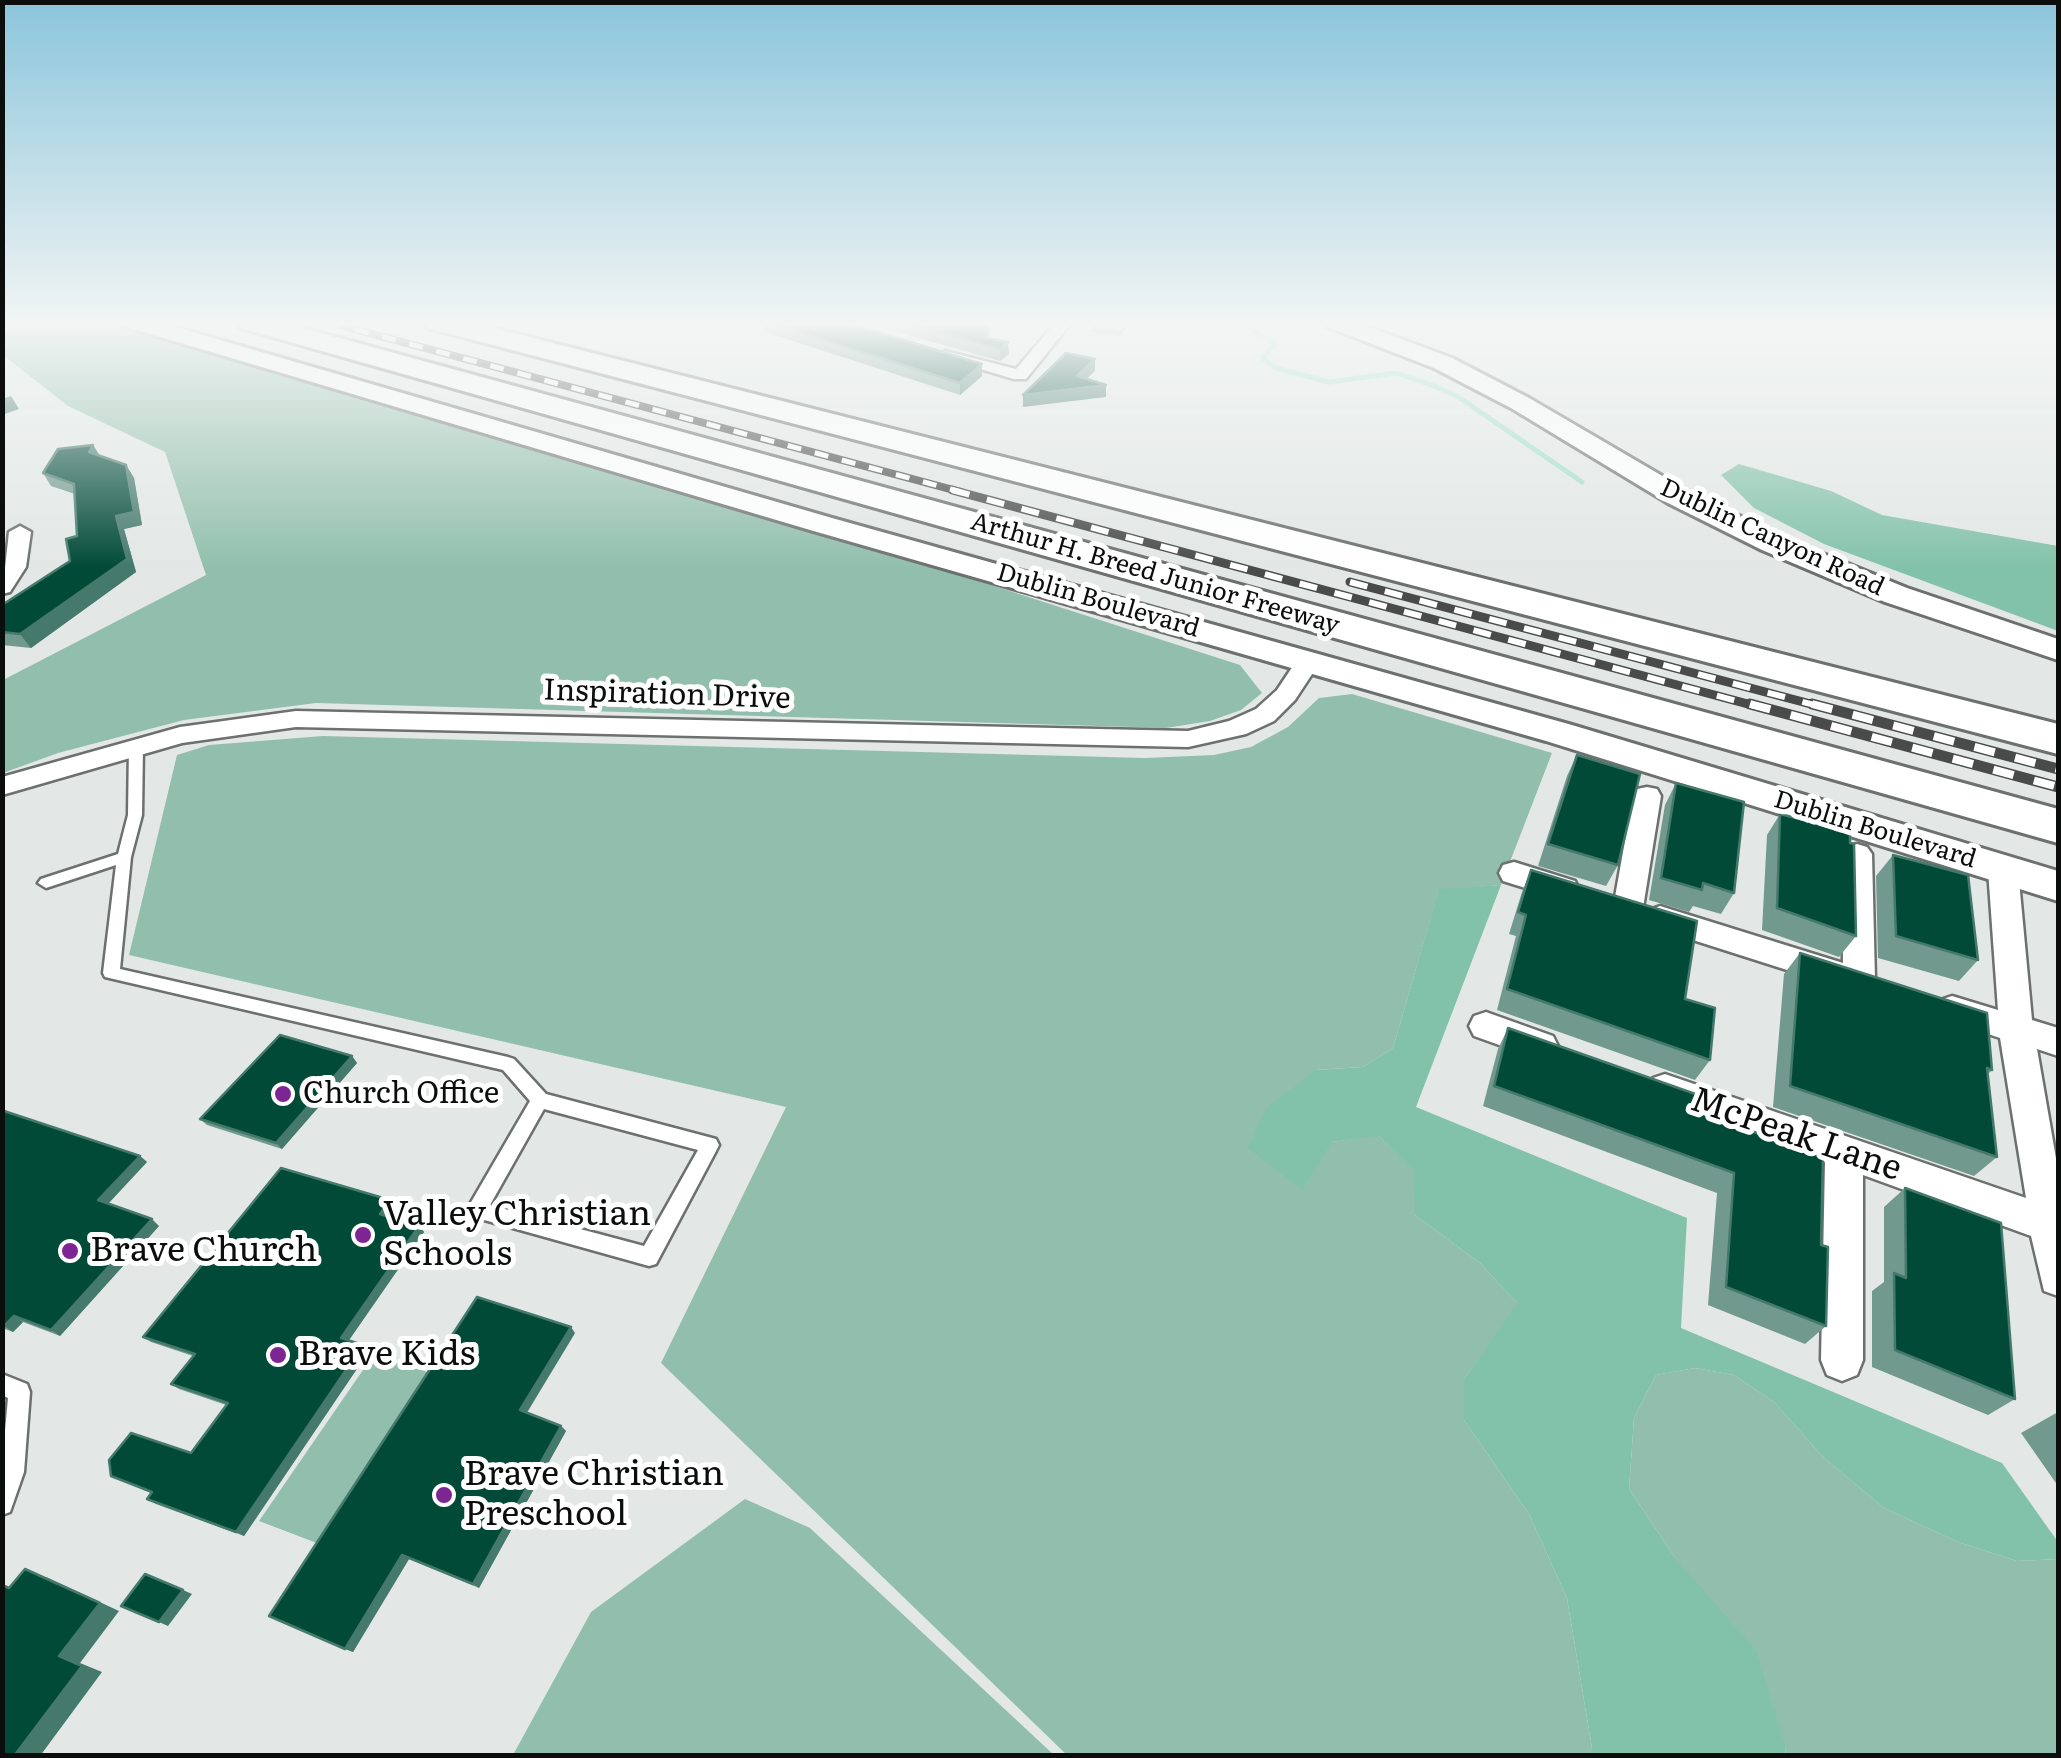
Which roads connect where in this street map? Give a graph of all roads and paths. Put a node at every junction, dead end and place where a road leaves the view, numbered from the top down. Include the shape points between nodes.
1 (419, 404) edge
2 (545, 404) edge
3 (757, 404) edge
4 (1522, 404) edge
5 (20, 532) dead end
6 (2, 586) edge
7 (2058, 650) edge
8 (1308, 662) junction
9 (2058, 739) edge
10 (136, 746) junction
11 (2, 786) edge
12 (1647, 796) dead end
13 (2058, 826) edge
14 (1857, 854) edge
15 (124, 858) junction
16 (2003, 870) junction
17 (1514, 873) dead end
18 (46, 883) dead end
19 (2058, 886) edge
20 (1628, 908) junction
21 (1859, 980) junction
22 (1894, 991) edge
23 (1929, 1002) edge
24 (1486, 1026) dead end
25 (2016, 1028) junction
26 (2058, 1042) edge
27 (1580, 1059) edge
28 (1636, 1079) edge
29 (540, 1100) junction
30 (1844, 1152) junction
31 (2054, 1226) edge
32 (2058, 1277) edge
33 (1842, 1360) dead end
34 (2, 1384) edge
35 (2, 1504) edge

1 - 8 street, Dublin Boulevard
2 - 13 highway, Arthur H. Breed Junior Freeway
3 - 9 highway, Arthur H. Breed Junior Freeway
4 - 7 street, Dublin Canyon Road via 1678,497 1773,544 1909,600
5 - 6 street via 15,567
8 - 10 street, Inspiration Drive via 1280,703 1257,720 1175,740 322,719 240,724
8 - 16 street, Dublin Boulevard
10 - 11 street, Inspiration Drive
10 - 15 lane via 135,815
12 - 20 street
14 - 21 street
15 - 18 lane
15 - 29 lane via 112,973 508,1064
16 - 19 street, Dublin Boulevard
16 - 25 street
17 - 20 street
20 - 21 street
21 - 22 street
23 - 25 street
24 - 27 street
25 - 26 street
25 - 31 street
28 - 30 street, McPeak Lane
29 - 29 lane via 477,1210 650,1257 710,1146
30 - 31 street, McPeak Lane
30 - 33 street
31 - 32 street
34 - 35 lane via 19,1392 13,1472

